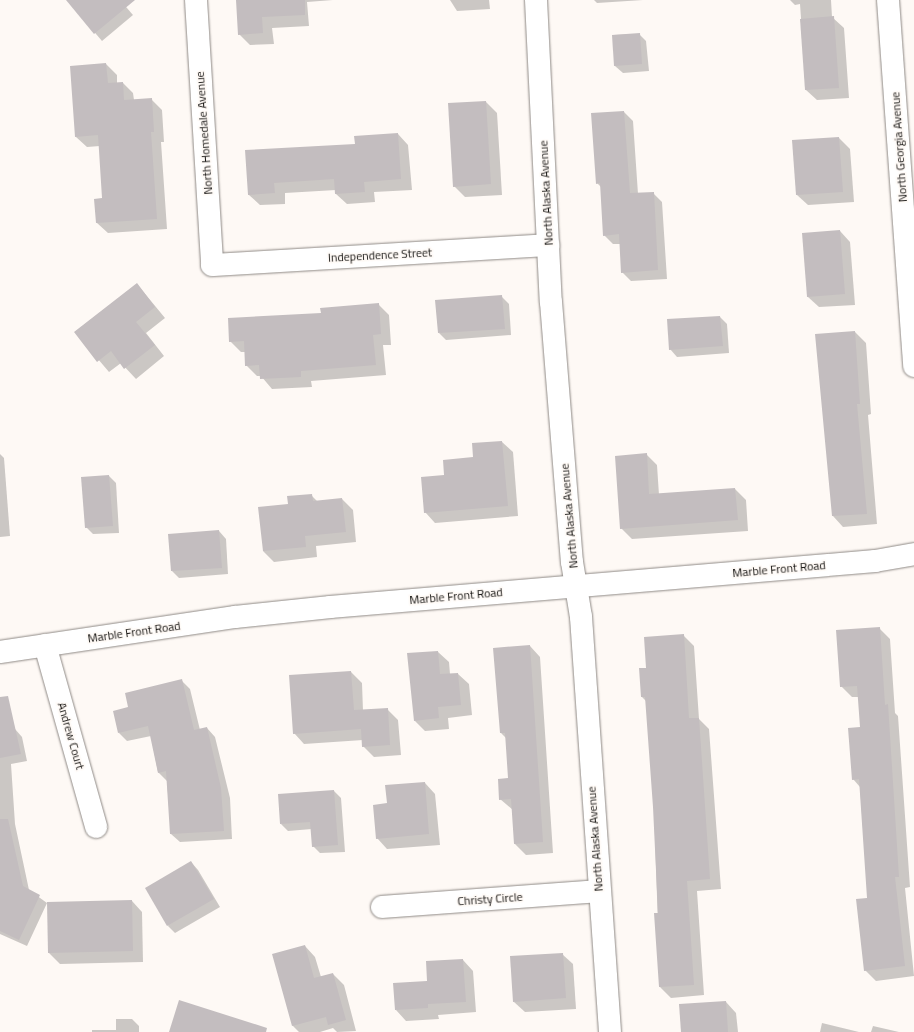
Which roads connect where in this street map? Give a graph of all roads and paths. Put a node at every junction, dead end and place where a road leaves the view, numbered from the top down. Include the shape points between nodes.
1 (196, 0) edge
2 (536, 0) edge
3 (888, 0) edge
4 (548, 245) junction
5 (212, 265) joint
6 (914, 366) edge
7 (914, 554) edge
8 (576, 586) junction
9 (45, 645) junction
10 (0, 652) edge
11 (96, 827) dead end
12 (599, 891) junction
13 (382, 907) dead end
14 (610, 1032) edge

1 - 5 street, North Homedale Avenue
2 - 4 street, North Alaska Avenue
3 - 6 street, North Georgia Avenue
4 - 5 street, Independence Street
4 - 8 street, North Alaska Avenue via 572,562
7 - 8 street, Marble Front Road via 875,561
8 - 9 street, Marble Front Road via 250,616
8 - 12 street, North Alaska Avenue via 581,617
9 - 10 street, Marble Front Road
9 - 11 street, Andrew Court
12 - 13 street, Christy Circle
12 - 14 street, North Alaska Avenue

